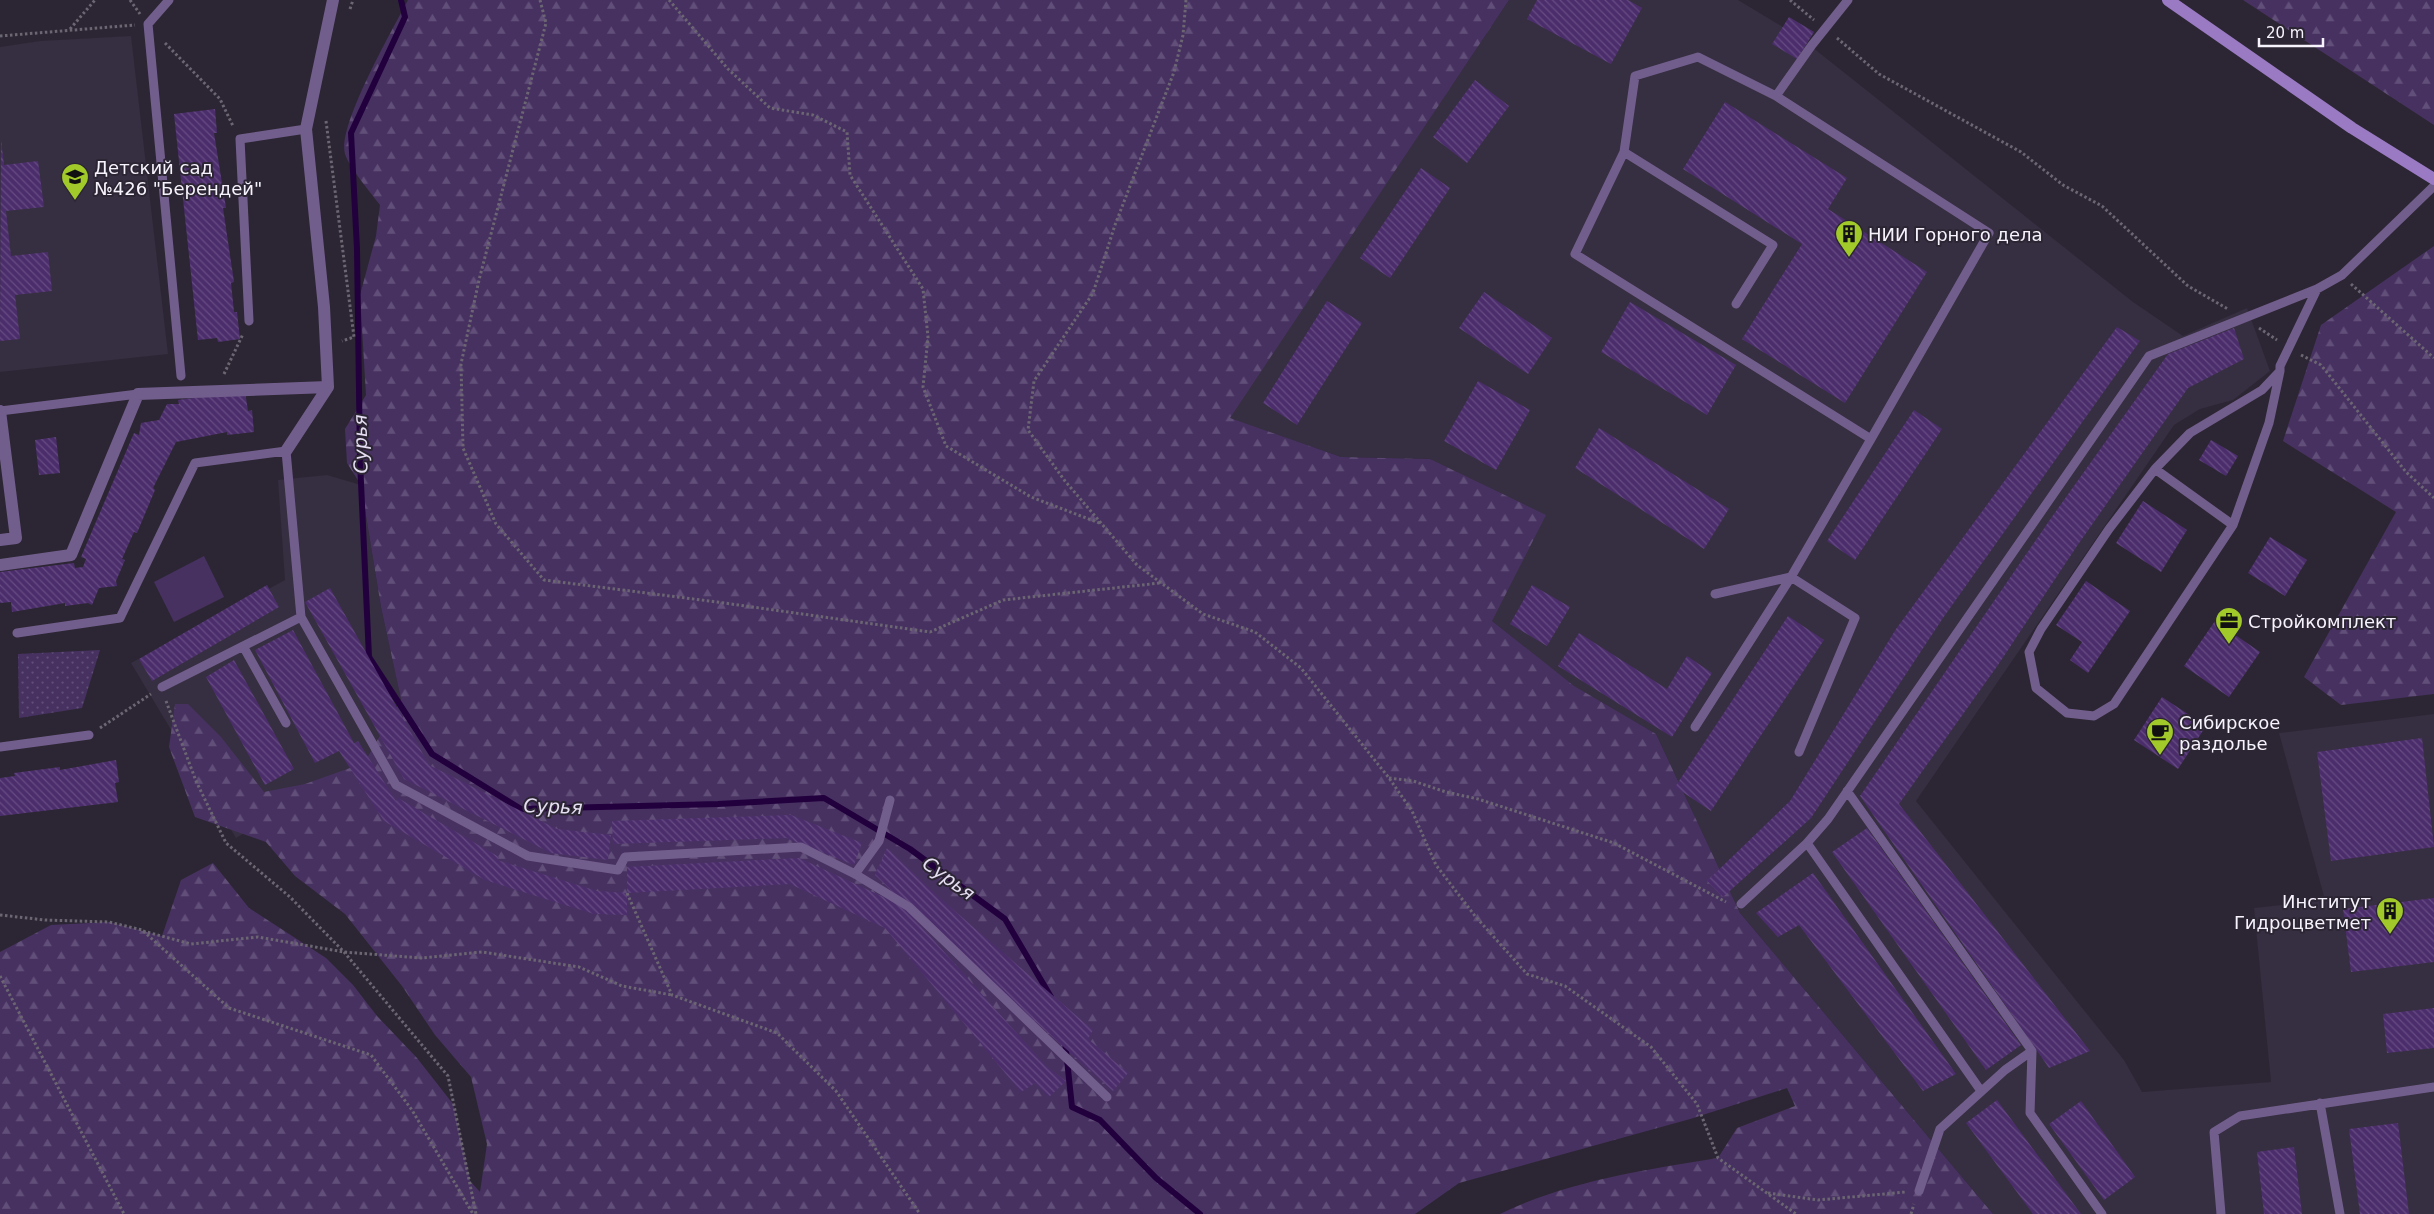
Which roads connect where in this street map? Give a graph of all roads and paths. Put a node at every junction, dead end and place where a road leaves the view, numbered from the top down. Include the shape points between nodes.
1 (96, 0) edge
2 (169, 0) edge
3 (333, 0) edge
4 (353, 0) edge
5 (540, 0) edge
6 (669, 0) edge
7 (1186, 0) edge
8 (1790, 0) edge
9 (1848, 0) edge
10 (2168, 0) edge
11 (347, 18) dead end
12 (148, 24) junction
13 (70, 29) junction
14 (1826, 29) junction
15 (0, 36) edge
16 (1776, 96) junction
17 (325, 112) dead end
18 (306, 129) junction
19 (240, 139) junction
20 (1624, 152) junction
21 (2434, 179) edge
22 (2434, 186) edge
23 (2342, 275) junction
24 (2317, 289) junction
25 (1736, 304) dead end
26 (2243, 318) junction
27 (249, 321) joint
28 (324, 346) junction
29 (2289, 348) junction
30 (2434, 358) edge
31 (2280, 371) junction
32 (181, 376) dead end
33 (328, 387) junction
34 (216, 390) junction
35 (138, 394) junction
36 (0, 411) edge
37 (1871, 438) junction
38 (286, 451) junction
39 (2155, 469) junction
40 (2434, 498) edge
41 (1102, 524) junction
42 (2233, 525) junction
43 (0, 540) edge
44 (0, 565) edge
45 (1791, 577) junction
46 (1161, 583) junction
47 (1715, 594) dead end
48 (301, 617) junction
49 (17, 633) dead end
50 (244, 646) junction
51 (162, 687) junction
52 (286, 723) dead end
53 (1695, 727) dead end
54 (89, 735) joint
55 (0, 747) edge
56 (1799, 752) dead end
57 (1389, 778) junction
58 (1846, 791) junction
59 (890, 800) dead end
60 (1807, 843) junction
61 (855, 874) junction
62 (627, 893) dead end
63 (1741, 904) joint
64 (0, 915) edge
65 (142, 930) junction
66 (344, 952) junction
67 (0, 976) edge
68 (672, 995) junction
69 (2032, 1051) junction
70 (2434, 1087) edge
71 (1981, 1091) junction
72 (1107, 1097) dead end
73 (2320, 1103) junction
74 (1919, 1191) joint
75 (1767, 1193) junction
76 (124, 1214) edge
77 (474, 1214) edge
78 (920, 1214) edge
79 (1796, 1214) edge
80 (2102, 1214) edge
81 (2221, 1214) edge
82 (2340, 1214) edge

1 - 13 path
2 - 12 lane
3 - 18 street
4 - 11 path
5 - 46 path via 546,23 479,280 461,364 463,448 496,524 544,580 930,632 1003,600
6 - 41 path via 728,69 770,108 813,115 847,132 850,175 923,289 928,337 922,387 946,446 1032,497
7 - 41 path via 1183,35 1174,72 1115,225 1094,293 1034,381 1028,430
8 - 14 path
9 - 14 lane
10 - 21 street via 2352,128
12 - 13 path
12 - 19 path via 220,99
12 - 32 lane
13 - 15 path
14 - 16 lane
14 - 26 path via 1879,74 2021,152 2063,185 2102,206 2188,286
16 - 20 lane via 1698,57 1635,76
16 - 37 lane via 1989,234
17 - 28 path via 354,337
18 - 19 lane
18 - 28 street via 324,308
19 - 27 lane
20 - 25 lane via 1773,245
20 - 37 lane via 1575,254
22 - 23 lane
23 - 24 lane
23 - 30 path
24 - 26 lane
24 - 29 lane
26 - 29 path
26 - 58 lane via 2149,356
27 - 34 path
28 - 33 street
29 - 31 lane
29 - 40 path via 2321,365 2406,472
31 - 39 lane via 2262,390 2190,432
31 - 42 lane via 2269,423
33 - 34 street
33 - 38 street
34 - 35 street
35 - 36 lane
35 - 44 street via 71,555
36 - 43 street via 16,538
37 - 45 lane
38 - 48 lane
38 - 49 lane via 195,463 120,618
39 - 42 lane
39 - 42 lane via 2109,529 2041,628 2029,652 2036,688 2067,713 2094,716 2114,704
41 - 46 path via 1137,565
45 - 47 lane
45 - 53 lane
45 - 56 lane via 1856,618
46 - 57 path via 1203,614 1254,632 1301,668
48 - 50 lane
48 - 61 lane via 396,785 528,856 618,870 624,857 801,847
50 - 51 lane
50 - 52 lane
51 - 54 path
51 - 66 path via 196,781 226,843 290,897
54 - 55 lane
57 - 63 path via 1413,780 1446,792 1478,798 1614,843 1726,902
57 - 75 path via 1412,811 1436,865 1475,916 1527,974 1565,986 1651,1047 1697,1104 1718,1158
58 - 60 lane
58 - 69 lane
59 - 61 lane via 879,841
60 - 63 lane
60 - 71 lane
61 - 72 lane via 909,907
62 - 68 path
64 - 65 path via 109,922
65 - 66 path via 191,944 258,937
65 - 77 path via 229,1008 371,1055 412,1110
66 - 68 path via 421,958 482,952 579,967 622,986
66 - 77 path via 448,1076
67 - 76 path
68 - 78 path via 777,1033 836,1091
69 - 71 lane
69 - 80 lane via 2030,1113
70 - 73 lane
71 - 74 lane via 1940,1129
73 - 81 lane via 2240,1116 2214,1132
73 - 82 lane
74 - 75 path via 1818,1200
75 - 79 path

